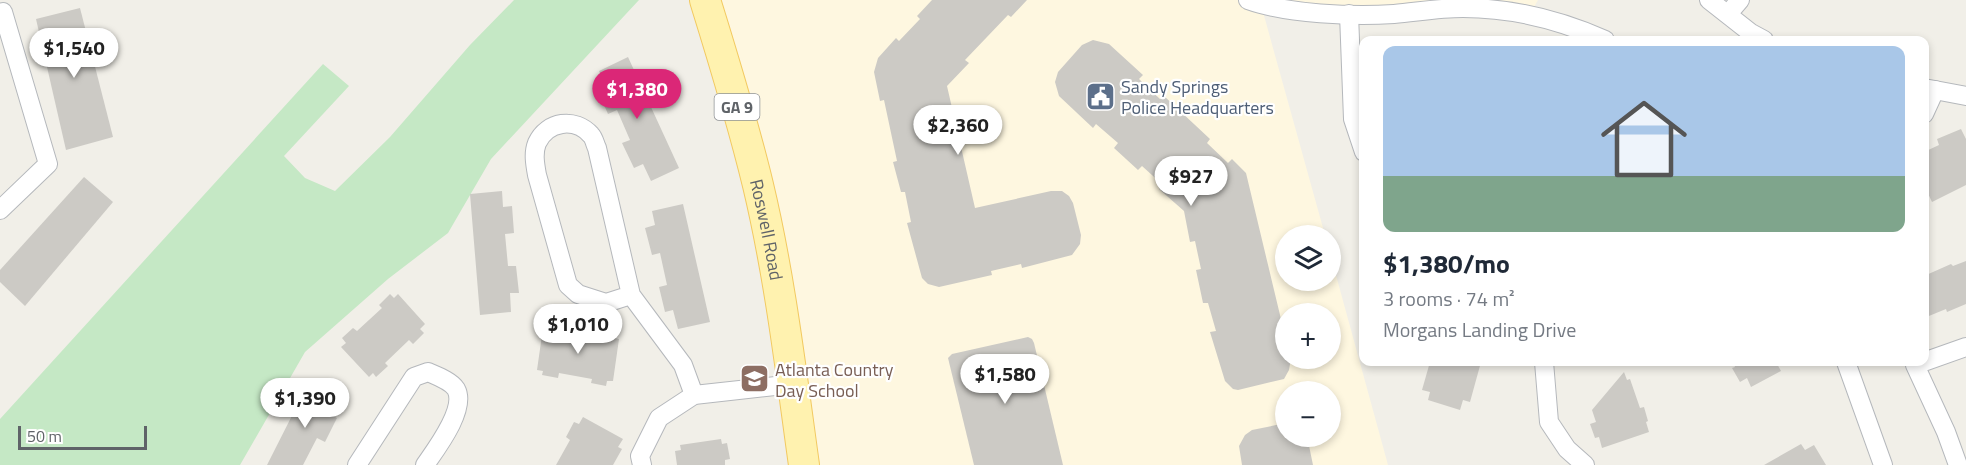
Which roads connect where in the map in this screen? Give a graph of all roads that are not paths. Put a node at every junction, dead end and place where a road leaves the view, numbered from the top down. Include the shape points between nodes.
1 (705, 0) edge
2 (1248, 0) edge
3 (1709, 0) edge
4 (1734, 7) edge
5 (0, 13) edge
6 (1349, 14) junction
7 (1596, 36) edge
8 (1757, 36) edge
9 (1930, 89) edge
10 (1966, 96) edge
11 (1359, 137) edge
12 (0, 209) edge
13 (631, 295) junction
14 (1966, 347) edge
15 (1929, 360) edge
16 (1544, 366) edge
17 (1847, 366) edge
18 (1915, 366) edge
19 (793, 384) junction
20 (693, 395) junction
21 (357, 465) edge
22 (425, 465) edge
23 (642, 465) edge
24 (804, 465) edge
25 (1584, 465) edge
26 (1883, 465) edge
27 (1958, 465) edge

1 - 19 main road, Roswell Road / GA 9 via 758,186
2 - 6 street via 1315,14
3 - 4 street
4 - 8 street
5 - 12 street via 3,12 48,164
6 - 7 street via 1499,10 1539,17
6 - 11 street via 1353,119
9 - 10 street
13 - 13 street via 592,136 570,123 557,123 541,136 534,157 567,285 578,294 606,303
13 - 20 street via 683,365
14 - 15 street
16 - 25 street via 1548,422
17 - 26 street
18 - 27 street
19 - 20 street
19 - 24 main road, Roswell Road / GA 9
20 - 23 street via 659,418 640,456
21 - 22 street via 414,376 428,372 456,389 459,404

